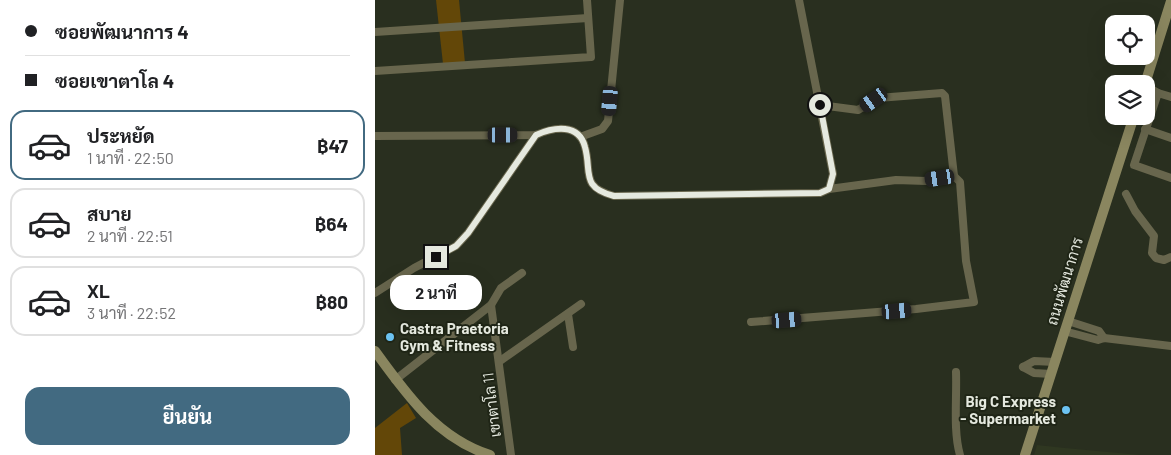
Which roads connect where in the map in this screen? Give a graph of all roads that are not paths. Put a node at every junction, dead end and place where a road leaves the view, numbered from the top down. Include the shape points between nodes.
1 (587, 0) edge
2 (620, 0) edge
3 (799, 0) edge
4 (1171, 1) edge
5 (589, 18) junction
6 (375, 32) edge
7 (375, 71) edge
8 (1148, 75) edge
9 (1155, 91) edge
10 (1158, 93) junction
11 (1155, 94) edge
12 (1171, 97) edge
13 (820, 105) junction
14 (1131, 125) edge
15 (1145, 129) junction
16 (536, 135) junction
17 (375, 136) edge
18 (580, 137) junction
19 (1171, 138) edge
20 (954, 176) junction
21 (1171, 178) edge
22 (829, 189) junction
23 (1126, 194) dead end
24 (1171, 257) edge
25 (523, 273) dead end
26 (375, 293) edge
27 (581, 304) dead end
28 (491, 305) junction
29 (568, 314) junction
30 (1068, 320) junction
31 (751, 322) dead end
32 (1065, 331) junction
33 (1104, 338) junction
34 (1171, 346) edge
35 (573, 347) dead end
36 (375, 351) edge
37 (500, 361) junction
38 (1055, 362) junction
39 (956, 372) dead end
40 (1051, 374) junction
41 (395, 380) junction
42 (490, 455) edge
43 (511, 455) edge
44 (960, 455) edge
45 (1025, 455) edge

1 - 5 street
2 - 18 street via 608,121 599,131
3 - 13 street
4 - 8 street
5 - 6 street
5 - 7 street via 591,57
9 - 10 street
10 - 11 street
10 - 12 street
10 - 15 street
13 - 20 street via 858,110 878,98 942,93 945,96
13 - 22 street via 833,174
14 - 30 street, ถนนพัฒนาการ
15 - 19 street
15 - 21 street via 1134,165
16 - 17 street
16 - 18 street via 563,128
16 - 26 street via 456,246
18 - 22 street via 591,182 600,192 614,196 820,193
20 - 22 street
20 - 31 street via 960,182 966,260 974,302 916,310
23 - 24 street via 1154,236 1152,254 1164,260
25 - 28 street via 501,288
27 - 29 street, เขาตาโล 11
28 - 37 street
28 - 41 street
29 - 35 street
29 - 37 street, เขาตาโล 11
30 - 32 street, ถนนพัฒนาการ
30 - 33 street via 1099,331
32 - 33 street via 1097,340
32 - 38 street, ถนนพัฒนาการ
33 - 34 street
36 - 41 street
37 - 43 street, เขาตาโล 11
38 - 40 street, ถนนพัฒนาการ
38 - 40 street via 1034,361 1023,367 1034,373
39 - 44 street via 955,440
40 - 45 street, ถนนพัฒนาการ
41 - 42 street via 414,404 449,436

